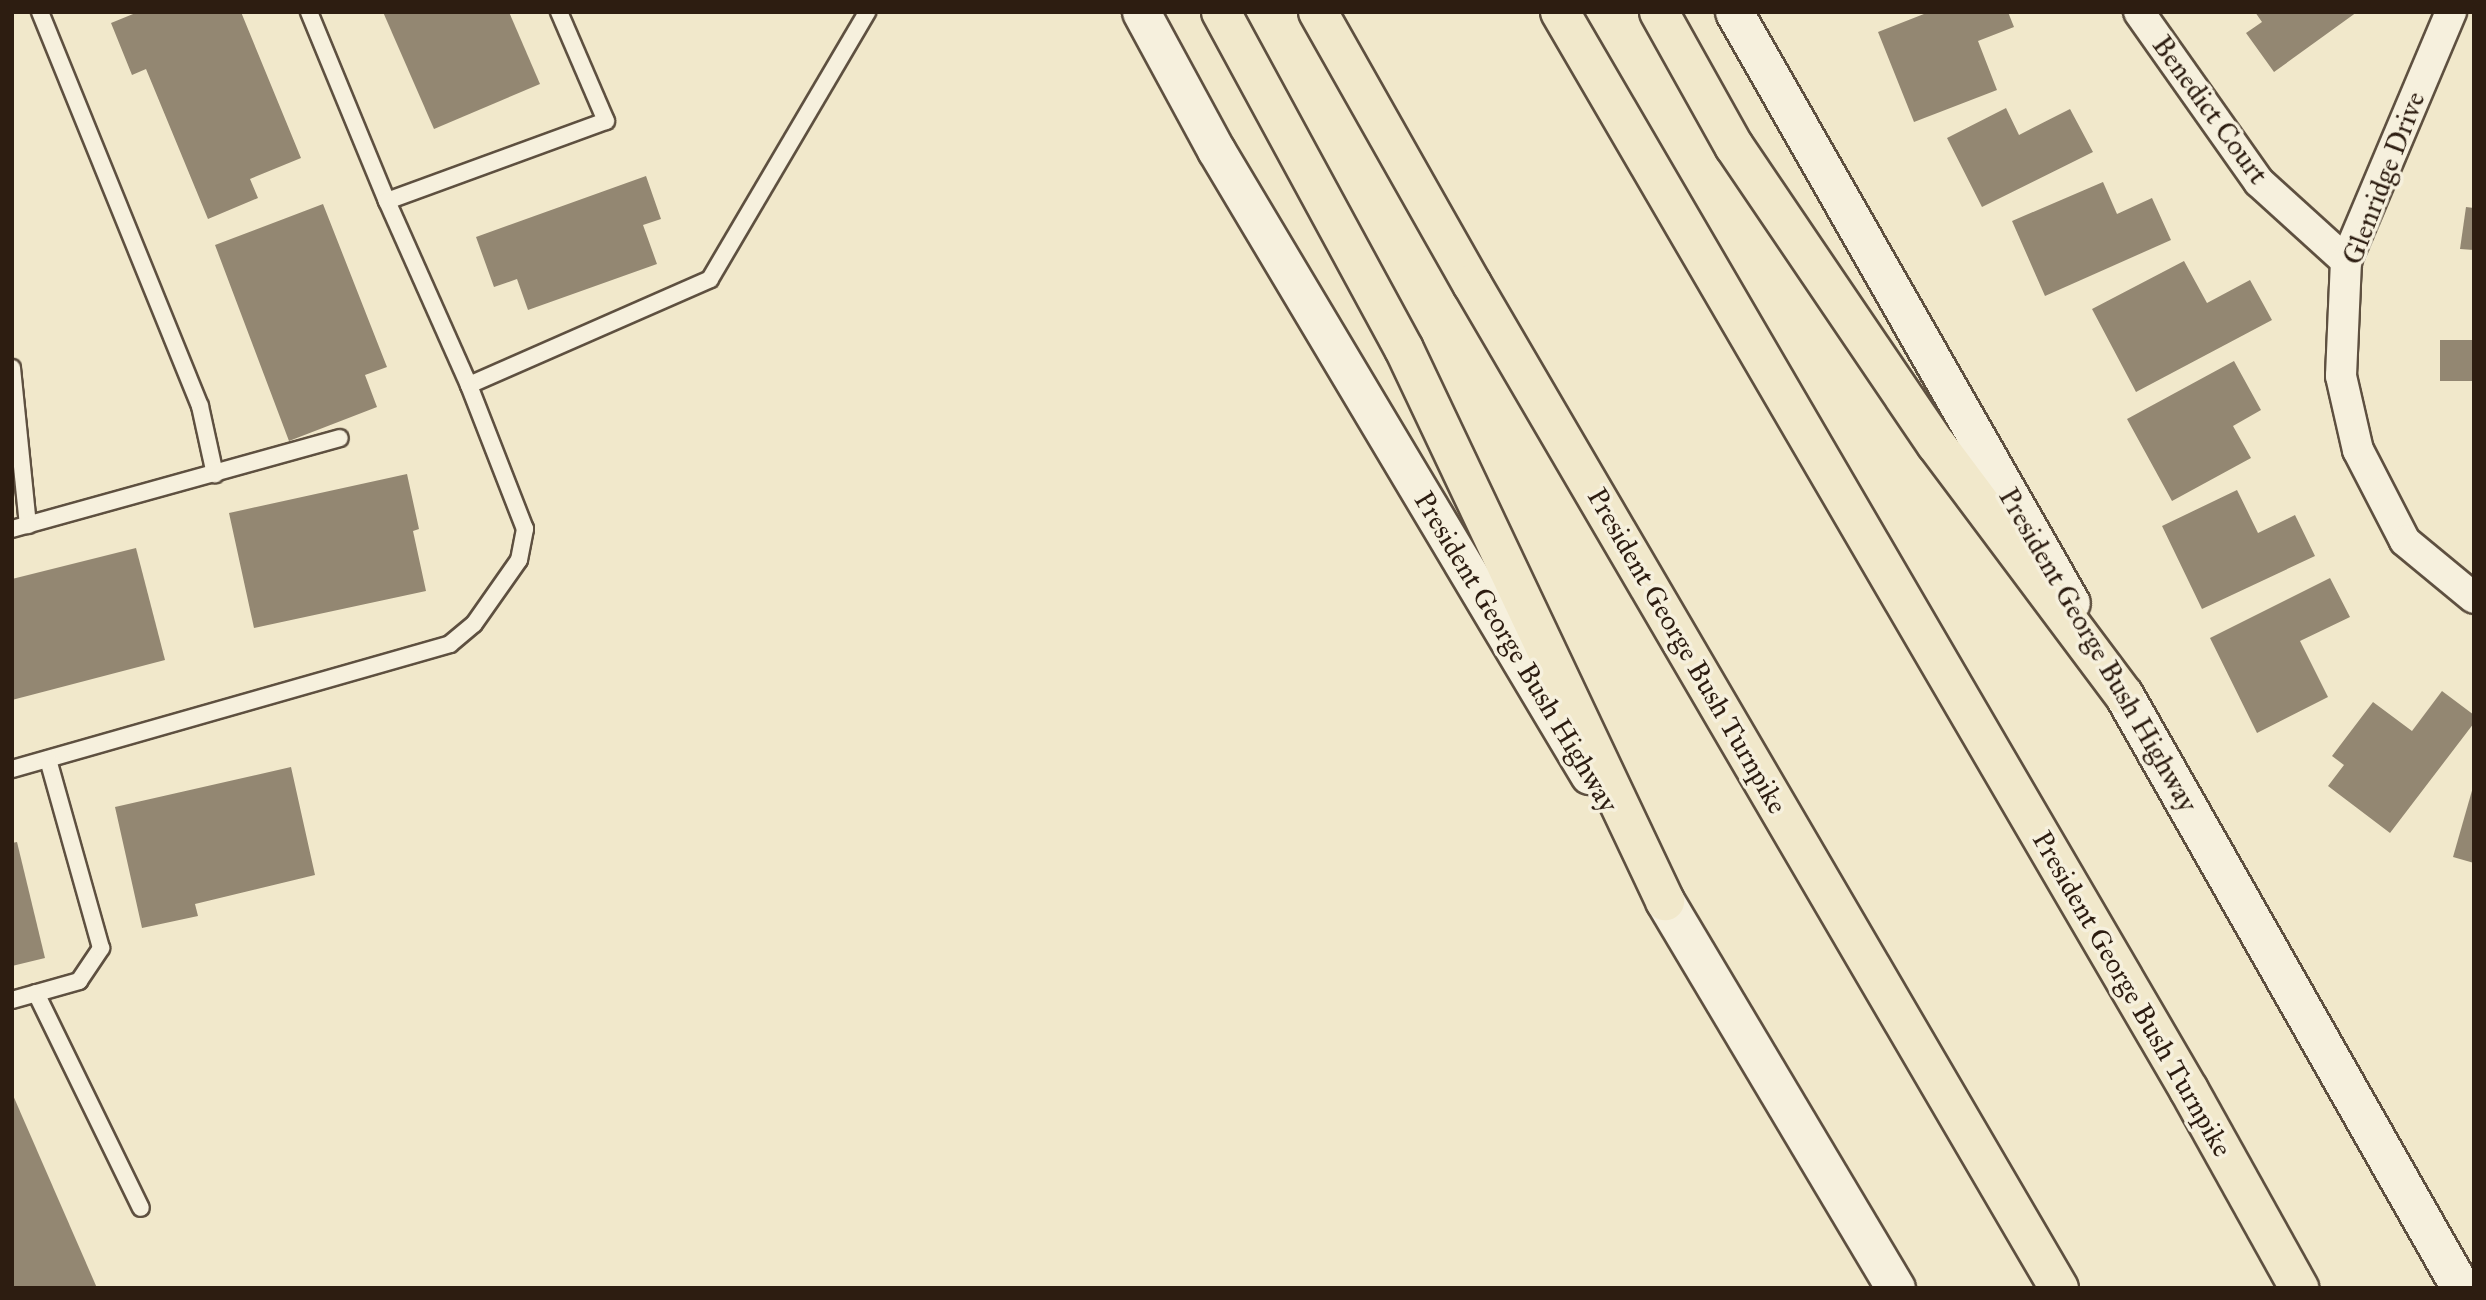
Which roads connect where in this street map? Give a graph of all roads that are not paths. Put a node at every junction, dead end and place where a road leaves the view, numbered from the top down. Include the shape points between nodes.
1 (40, 12) edge
2 (309, 12) edge
3 (559, 12) edge
4 (867, 12) edge
5 (1141, 12) edge
6 (1221, 12) edge
7 (1318, 12) edge
8 (1560, 12) edge
9 (1659, 12) edge
10 (1734, 12) edge
11 (2139, 12) edge
12 (2451, 12) edge
13 (387, 201) junction
14 (2346, 261) junction
15 (12, 368) edge
16 (469, 384) junction
17 (340, 438) dead end
18 (215, 474) junction
19 (20, 527) edge
20 (2474, 598) edge
21 (2124, 695) junction
22 (48, 759) junction
23 (12, 769) edge
24 (1665, 901) junction
25 (36, 993) junction
26 (12, 1000) edge
27 (141, 1208) dead end
28 (1896, 1288) edge
29 (2059, 1288) edge
30 (2299, 1288) edge
31 (2461, 1288) edge

1 - 18 lane via 200,405
2 - 13 lane
3 - 13 lane via 606,121
4 - 16 lane via 710,279
5 - 24 street, President George Bush Highway via 1216,150
6 - 24 highway via 1404,349
7 - 29 highway, President George Bush Turnpike via 1459,262
8 - 30 highway, President George Bush Turnpike via 2170,1056
9 - 21 highway via 1734,146 1936,444
10 - 21 street, President George Bush Highway
11 - 14 street, Benedict Court via 2259,182
12 - 14 street, Glenridge Drive
13 - 16 lane
14 - 20 street, Glenridge Drive via 2341,376 2358,450 2404,541
15 - 19 lane
16 - 22 lane via 525,529 519,560 474,624 450,644
17 - 18 lane
18 - 19 lane
21 - 31 main road, President George Bush Highway
22 - 23 lane
22 - 25 lane via 101,948 79,981
24 - 28 main road, President George Bush Highway
25 - 26 lane
25 - 27 lane

